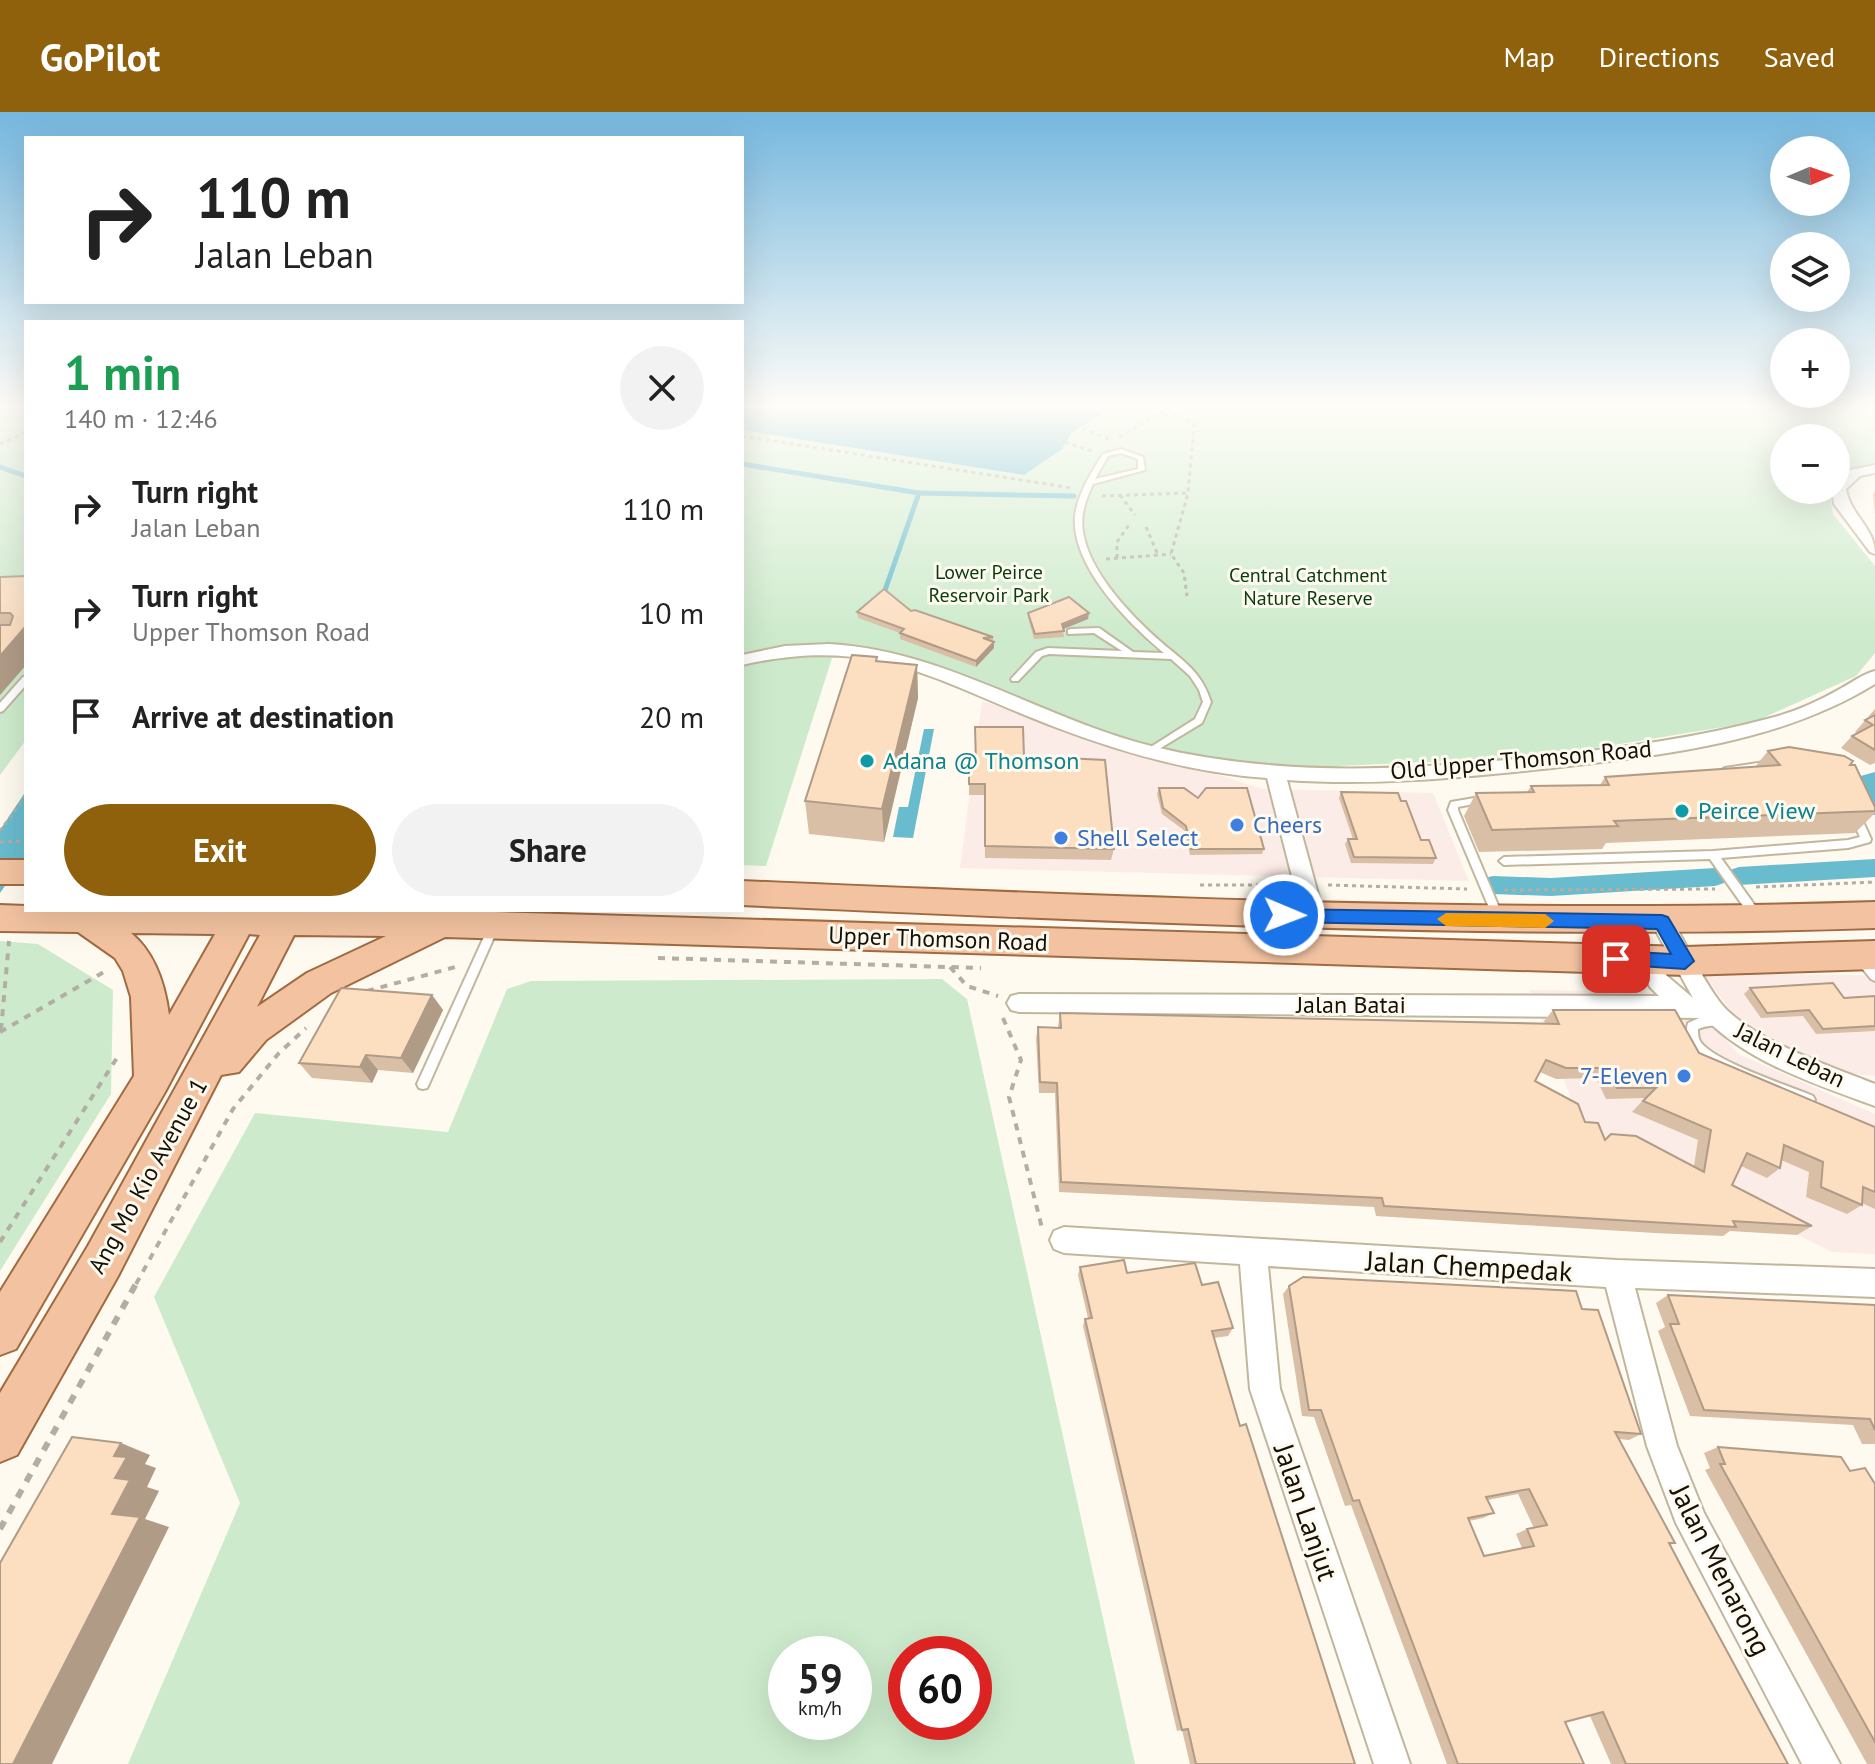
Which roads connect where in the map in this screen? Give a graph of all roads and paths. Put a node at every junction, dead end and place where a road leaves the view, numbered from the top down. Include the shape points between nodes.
1 (1042, 483) edge
2 (1090, 483) edge
3 (1105, 483) edge
4 (1189, 483) edge
5 (1842, 483) edge
6 (1086, 490) junction
7 (1188, 493) junction
8 (1120, 495) junction
9 (1135, 515) dead end
10 (1129, 525) dead end
11 (1146, 527) dead end
12 (1875, 549) edge
13 (1171, 554) junction
14 (1158, 555) junction
15 (1117, 558) junction
16 (1089, 560) junction
17 (1187, 596) dead end
18 (1071, 632) dead end
19 (1130, 653) junction
20 (1176, 656) junction
21 (744, 660) edge
22 (1875, 676) edge
23 (1015, 679) dead end
24 (24, 681) edge
25 (0, 709) edge
26 (1149, 752) junction
27 (1784, 766) edge
28 (1275, 772) junction
29 (1707, 775) edge
30 (24, 798) edge
31 (1494, 798) edge
32 (1850, 804) edge
33 (0, 831) edge
34 (24, 841) edge
35 (0, 842) edge
36 (1713, 855) junction
37 (1504, 861) dead end
38 (0, 872) edge
39 (24, 872) edge
40 (1875, 882) edge
41 (1186, 884) dead end
42 (1735, 888) junction
43 (1487, 890) junction
44 (744, 893) edge
45 (1309, 901) junction
46 (1875, 915) edge
47 (241, 916) edge
48 (287, 917) edge
49 (1760, 920) junction
50 (87, 921) junction
51 (1500, 921) junction
52 (1662, 922) junction
53 (5, 925) edge
54 (443, 925) junction
55 (494, 925) junction
56 (650, 958) dead end
57 (107, 960) dead end
58 (1647, 960) junction
59 (477, 961) junction
60 (1685, 961) junction
61 (1869, 962) edge
62 (950, 967) junction
63 (981, 968) dead end
64 (366, 991) edge
65 (1019, 1003) dead end
66 (1683, 1006) junction
67 (1715, 1015) junction
68 (311, 1024) dead end
69 (1, 1031) edge
70 (122, 1049) dead end
71 (152, 1080) junction
72 (423, 1084) dead end
73 (1875, 1095) edge
74 (1818, 1104) edge
75 (185, 1111) junction
76 (1064, 1240) joint
77 (0, 1242) edge
78 (1253, 1252) junction
79 (1617, 1274) junction
80 (1875, 1283) edge
81 (0, 1333) edge
82 (0, 1438) edge
83 (0, 1529) edge
84 (1392, 1764) edge
85 (1822, 1764) edge

1 - 6 path
2 - 6 lane
3 - 6 lane
4 - 7 path
5 - 12 street via 1841,504
6 - 8 path
6 - 16 lane via 1078,520
7 - 8 path
7 - 13 path
8 - 9 path
10 - 15 path via 1117,542
11 - 14 path
13 - 14 path
13 - 17 path via 1189,586
14 - 15 path
15 - 16 path
16 - 20 lane via 1126,612
18 - 19 lane via 1091,627
19 - 20 lane
19 - 23 lane via 1048,651
20 - 26 lane via 1199,680 1207,702 1204,714
21 - 26 street, Old Upper Thomson Road via 842,649 916,663 1022,708
22 - 28 street, Old Upper Thomson Road via 1839,698 1784,720 1663,748 1486,769
24 - 25 lane
26 - 28 street, Old Upper Thomson Road via 1201,765
27 - 29 lane via 1754,765
28 - 45 street
30 - 33 path
31 - 43 lane via 1454,804 1453,810
32 - 36 lane via 1866,839
34 - 35 path
36 - 37 lane
36 - 42 lane
38 - 39 main road
40 - 42 path
41 - 45 path
42 - 43 path
42 - 49 lane
43 - 45 path
43 - 51 lane
44 - 45 main road, Upper Thomson Road
45 - 51 main road, Upper Thomson Road
46 - 49 main road, Upper Thomson Road
47 - 48 main road, Upper Thomson Road
47 - 50 main road, Upper Thomson Road
47 - 71 main road, Ang Mo Kio Avenue 1
48 - 54 main road, Upper Thomson Road
48 - 75 main road, Ang Mo Kio Avenue 1
49 - 52 main road, Upper Thomson Road
50 - 53 main road, Upper Thomson Road
50 - 71 main road via 132,955 151,999
51 - 52 main road, Upper Thomson Road
52 - 60 street, Jalan Leban
53 - 69 path
54 - 55 main road, Upper Thomson Road
54 - 75 main road via 328,978 253,1029
55 - 58 main road, Upper Thomson Road
55 - 59 lane
56 - 62 path
57 - 69 path via 114,966
58 - 60 main road, Upper Thomson Road
58 - 66 street via 1658,981
59 - 64 path
59 - 72 lane
60 - 61 main road, Upper Thomson Road
60 - 67 street, Jalan Leban
62 - 63 path
62 - 76 path via 967,986 992,993 1021,1060 1009,1097 1045,1238
65 - 66 street, Jalan Batai
66 - 67 street, Jalan Leban
67 - 73 street, Jalan Leban via 1762,1044
67 - 74 lane via 1692,1026 1699,1048
68 - 83 path via 233,1109
70 - 77 path
71 - 81 main road, Ang Mo Kio Avenue 1
75 - 82 main road, Ang Mo Kio Avenue 1
76 - 78 street, Jalan Chempedak
78 - 79 street, Jalan Chempedak
78 - 84 street, Jalan Lanjut via 1265,1389
79 - 80 street, Jalan Chempedak
79 - 85 street, Jalan Menarong via 1662,1446 1692,1523

